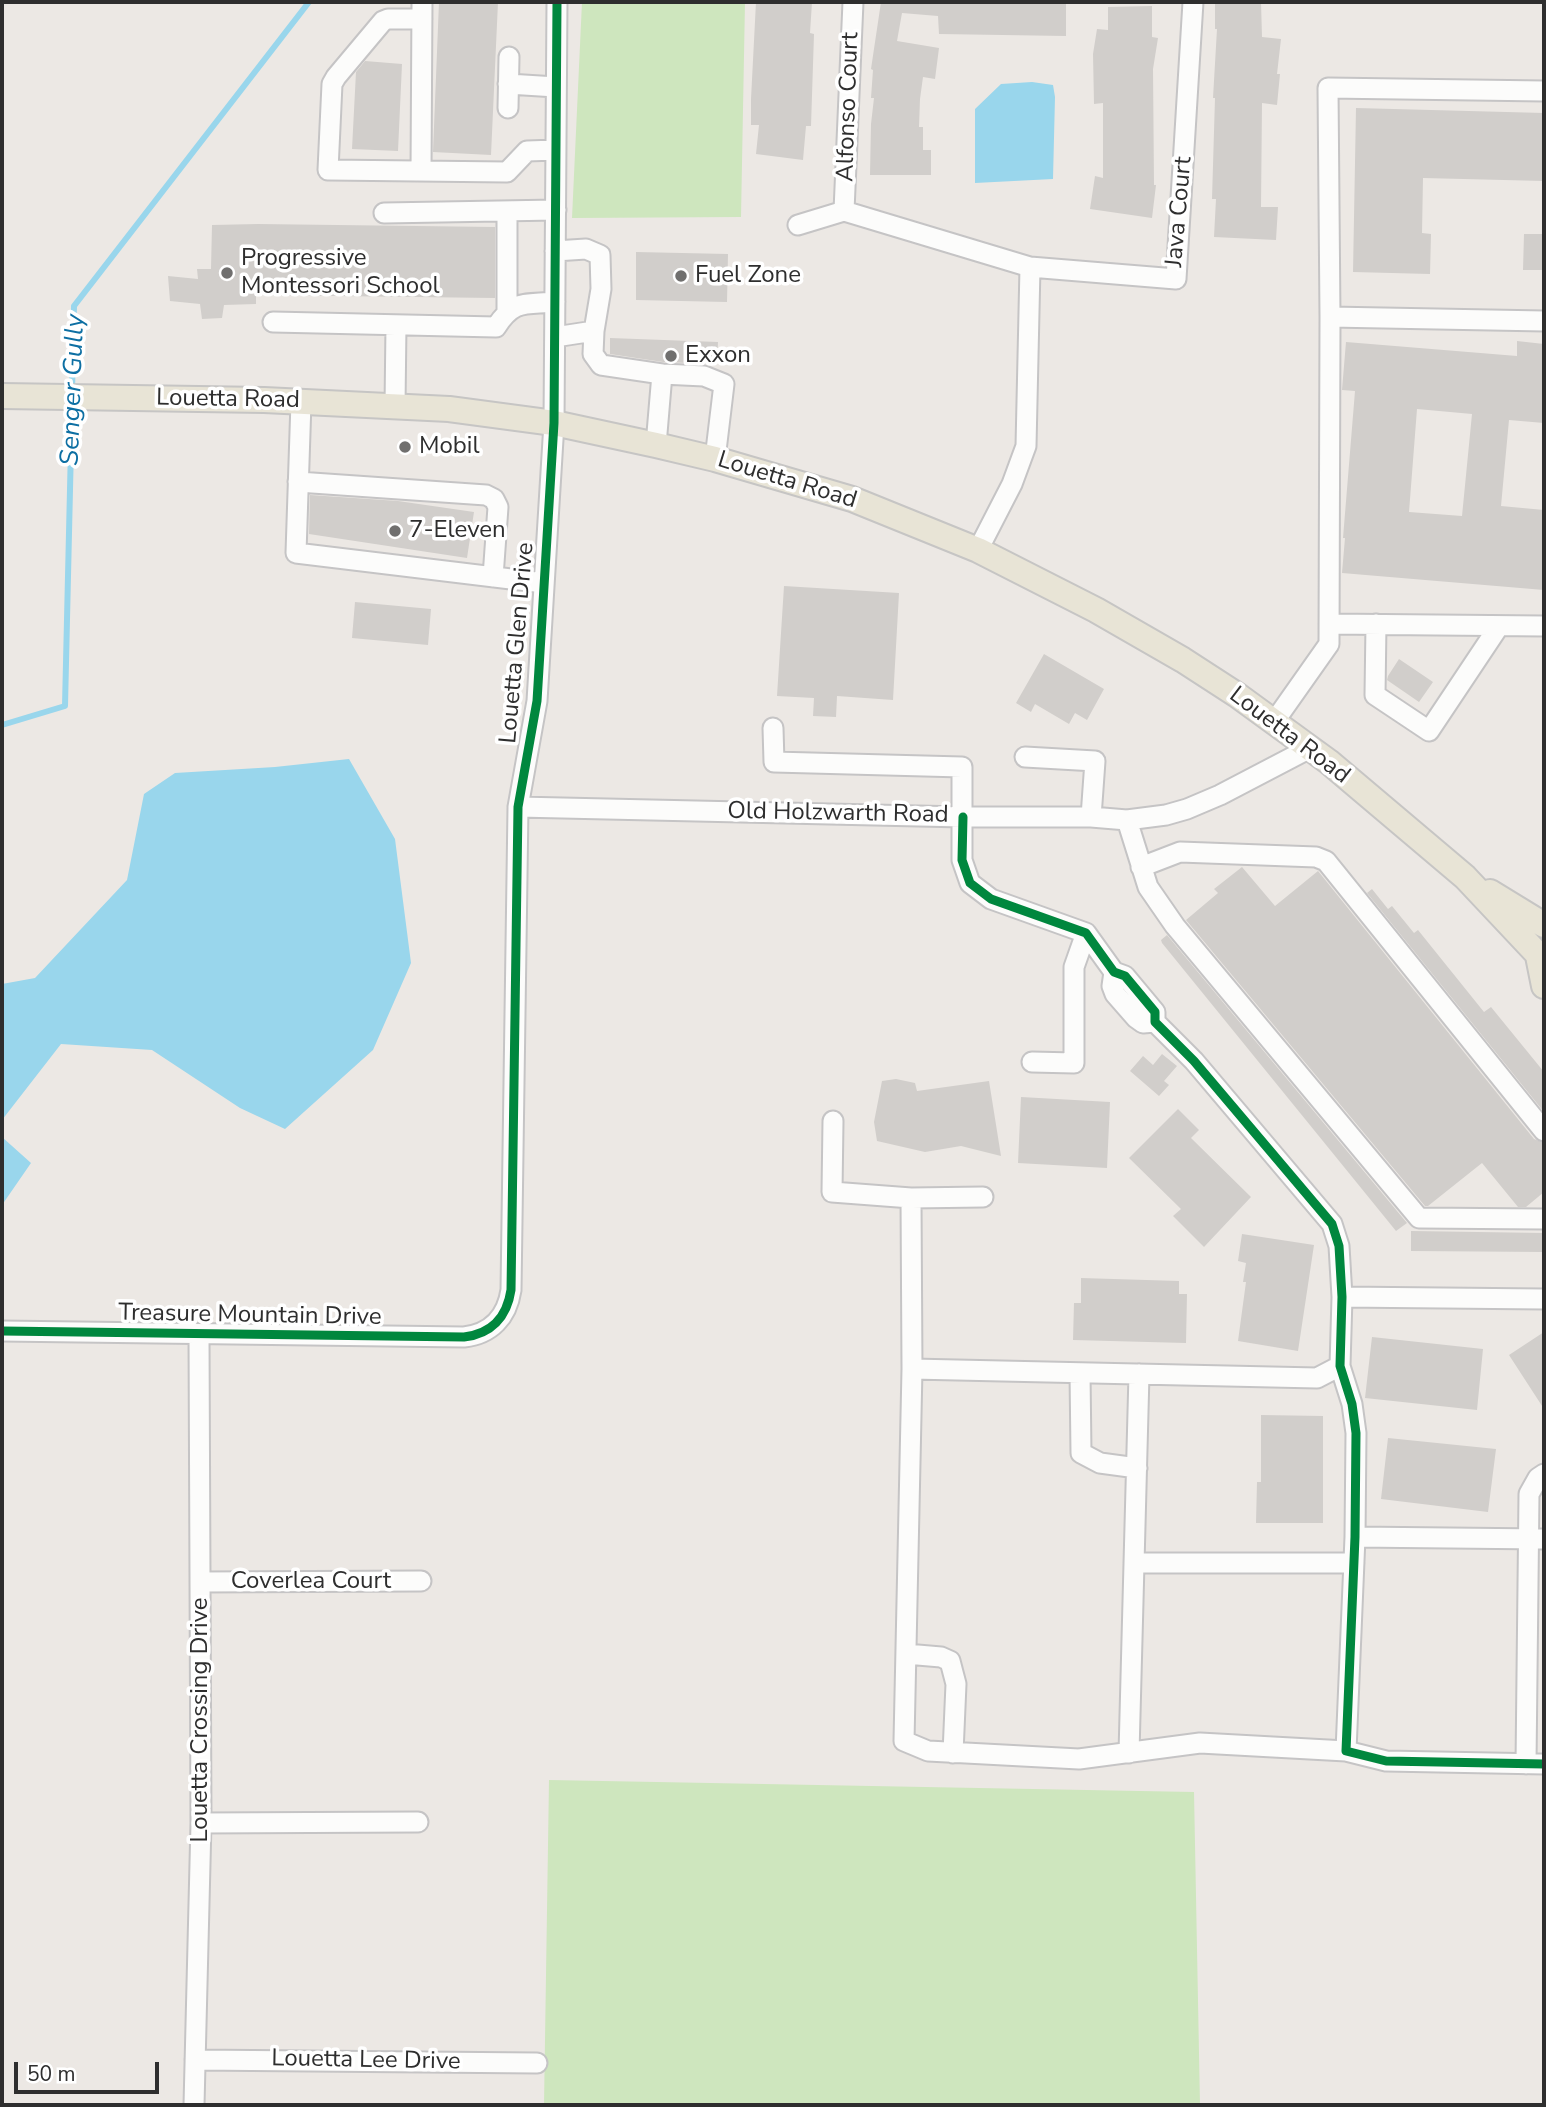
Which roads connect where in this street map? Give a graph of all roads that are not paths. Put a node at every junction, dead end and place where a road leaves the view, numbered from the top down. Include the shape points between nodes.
1 (557, 2) edge
2 (853, 2) edge
3 (1193, 2) edge
4 (422, 10) edge
5 (509, 57) dead end
6 (508, 84) junction
7 (556, 87) junction
8 (1544, 91) edge
9 (508, 108) dead end
10 (556, 150) junction
11 (421, 171) junction
12 (555, 210) junction
13 (507, 211) junction
14 (844, 211) junction
15 (384, 213) dead end
16 (798, 225) dead end
17 (555, 251) junction
18 (1030, 267) junction
19 (555, 302) junction
20 (507, 310) junction
21 (1330, 317) junction
22 (1544, 321) edge
23 (273, 322) dead end
24 (396, 325) junction
25 (594, 331) junction
26 (555, 337) junction
27 (662, 374) junction
28 (2, 396) edge
29 (301, 402) junction
30 (395, 406) junction
31 (554, 423) junction
32 (656, 445) junction
33 (715, 459) junction
34 (298, 482) junction
35 (978, 550) junction
36 (493, 577) junction
37 (544, 583) junction
38 (1329, 624) junction
39 (1376, 624) junction
40 (1499, 626) junction
41 (1544, 626) edge
42 (1274, 722) junction
43 (773, 728) dead end
44 (1310, 748) junction
45 (1025, 757) dead end
46 (518, 807) junction
47 (963, 817) junction
48 (1091, 817) junction
49 (1127, 820) junction
50 (1141, 867) junction
51 (1465, 877) junction
52 (1544, 925) edge
53 (1086, 933) junction
54 (1541, 959) edge
55 (1544, 986) edge
56 (1032, 1062) dead end
57 (833, 1121) dead end
58 (1544, 1131) edge
59 (983, 1197) dead end
60 (911, 1198) junction
61 (1544, 1219) edge
62 (1342, 1297) junction
63 (1544, 1299) edge
64 (495, 1325) joint
65 (2, 1331) edge
66 (199, 1335) junction
67 (1340, 1366) junction
68 (912, 1369) junction
69 (1080, 1373) junction
70 (1139, 1374) junction
71 (1136, 1468) junction
72 (1544, 1474) edge
73 (1355, 1537) junction
74 (1536, 1539) edge
75 (1134, 1563) junction
76 (1354, 1563) junction
77 (421, 1581) dead end
78 (201, 1582) junction
79 (906, 1654) junction
80 (1346, 1751) junction
81 (953, 1753) junction
82 (1129, 1753) junction
83 (1535, 1764) edge
84 (418, 1822) dead end
85 (201, 1823) junction
86 (195, 2060) junction
87 (537, 2063) dead end
88 (194, 2105) edge

1 - 7 street, Louetta Glen Drive
2 - 14 street, Alfonso Court
3 - 18 street, Java Court via 1176,279
4 - 11 street
4 - 11 street via 383,21 336,77 328,170
5 - 6 street
6 - 7 street
6 - 9 street
7 - 10 street, Louetta Glen Drive
8 - 21 street via 1328,88
10 - 11 street via 527,151 508,172
10 - 12 street, Louetta Glen Drive
12 - 13 street
12 - 17 street, Louetta Glen Drive
13 - 15 street
13 - 20 street
14 - 16 street
14 - 18 street
17 - 19 street, Louetta Glen Drive
17 - 25 street via 586,249 600,255 601,289
18 - 35 street via 1026,446
19 - 20 street
19 - 26 street, Louetta Glen Drive
20 - 24 street via 496,327
21 - 22 street
21 - 38 street
23 - 24 street
24 - 30 street
25 - 26 street
25 - 27 street via 593,354 601,365
26 - 31 street, Louetta Glen Drive
27 - 32 street
27 - 33 street via 704,376 724,384
28 - 29 main road, Louetta Road
29 - 30 main road, Louetta Road
29 - 34 street
30 - 31 main road, Louetta Road
31 - 32 main road, Louetta Road
31 - 37 street, Louetta Glen Drive
32 - 33 main road, Louetta Road
33 - 35 main road, Louetta Road via 852,499
34 - 36 street via 296,553
34 - 36 street via 486,495 498,507
35 - 42 main road, Louetta Road via 1183,660
36 - 37 street
37 - 46 street, Louetta Glen Drive via 537,701
38 - 39 street
38 - 42 street via 1329,644
39 - 40 street
39 - 40 street via 1375,695 1429,732
40 - 41 street
42 - 44 main road, Louetta Road
43 - 47 street via 774,762 962,767
44 - 49 street, Old Holzwarth Road via 1187,809
44 - 51 main road, Louetta Road
45 - 48 street via 1096,761
46 - 47 street, Old Holzwarth Road
46 - 64 street, Louetta Glen Drive via 512,1290 503,1317
47 - 48 street, Old Holzwarth Road
47 - 53 street via 962,860 970,883 991,899
48 - 49 street, Old Holzwarth Road
49 - 50 street
50 - 58 street via 1180,852 1326,861
50 - 61 street via 1148,887 1175,926 1419,1218
51 - 52 main road, Louetta Road
51 - 54 main road, Louetta Road
53 - 56 street via 1074,967 1074,1063
53 - 62 street via 1114,972 1125,976 1155,1012 1155,1023 1194,1061 1332,1224 1339,1246
54 - 55 main road
57 - 60 street via 832,1192
59 - 60 street
60 - 68 street
62 - 63 street
62 - 67 street
64 - 66 street, Treasure Mountain Drive via 464,1338
65 - 66 street, Treasure Mountain Drive
66 - 78 street, Louetta Crossing Drive
67 - 70 street via 1317,1378
67 - 73 street via 1356,1433
68 - 69 street
68 - 79 street
69 - 70 street
69 - 71 street via 1081,1453 1100,1463
70 - 71 street
71 - 75 street
72 - 74 street via 1529,1494
73 - 74 street
73 - 76 street
74 - 83 street
75 - 76 street
75 - 82 street
76 - 80 street
77 - 78 street, Coverlea Court
78 - 85 street, Louetta Crossing Drive
79 - 81 street via 950,1661 956,1684
79 - 81 street via 904,1741 928,1751
80 - 82 street via 1200,1743
80 - 83 street via 1385,1760
81 - 82 street via 1079,1759
84 - 85 street
85 - 86 street, Louetta Crossing Drive
86 - 87 street, Louetta Lee Drive
86 - 88 street, Louetta Crossing Drive

